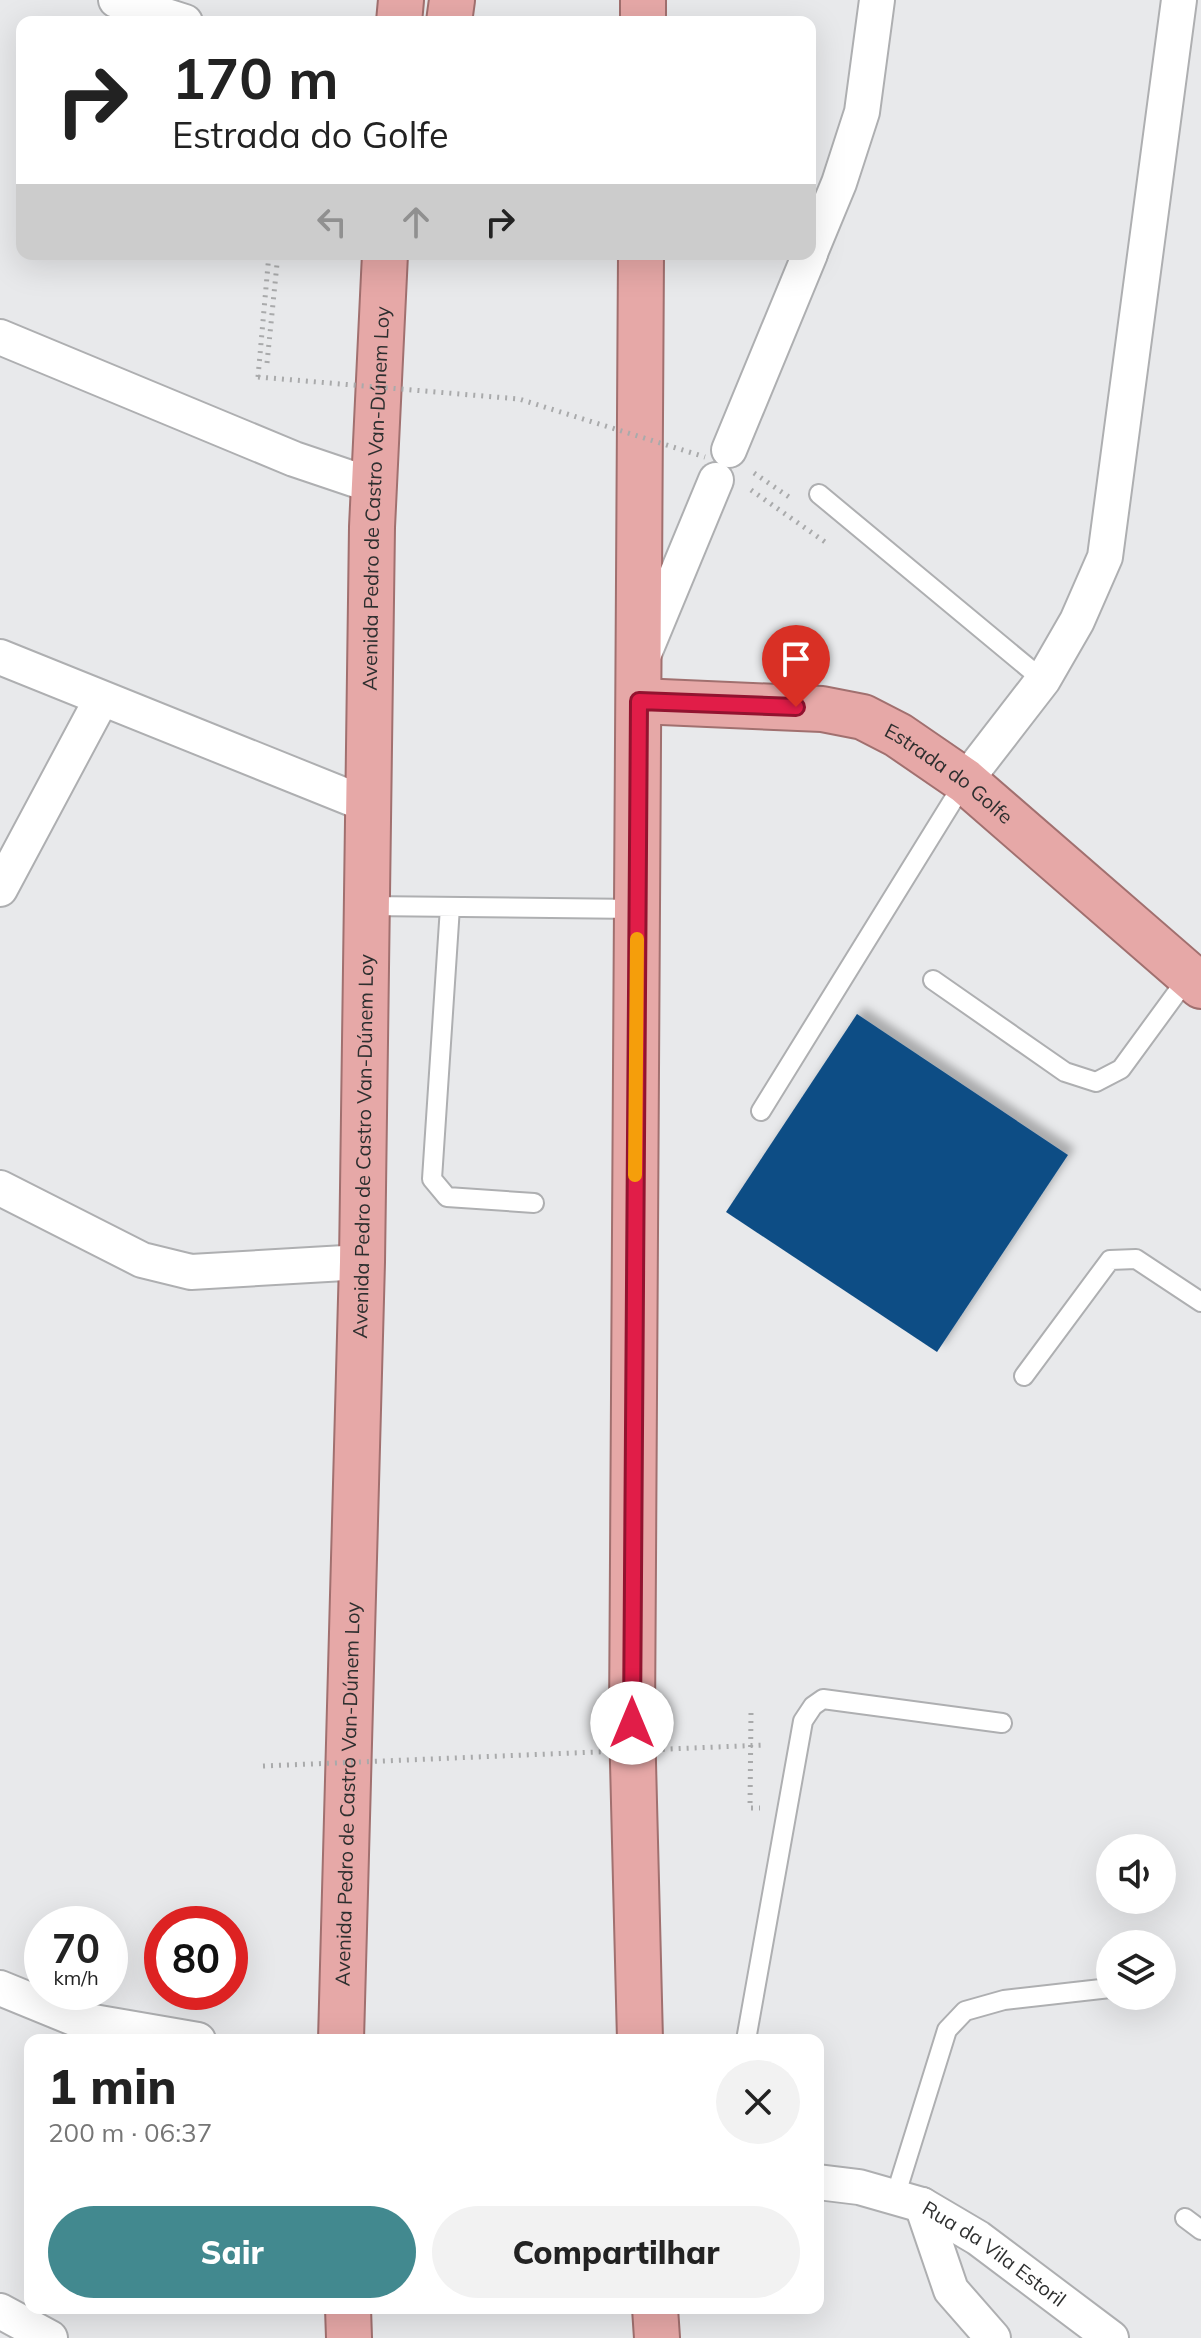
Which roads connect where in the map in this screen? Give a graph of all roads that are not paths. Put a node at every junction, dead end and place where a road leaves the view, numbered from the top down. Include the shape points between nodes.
1 (116, 0) edge
2 (877, 0) edge
3 (1179, 0) edge
4 (166, 16) edge
5 (816, 239) edge
6 (385, 260) edge
7 (412, 260) edge
8 (641, 260) edge
9 (808, 260) edge
10 (0, 337) edge
11 (819, 494) dead end
12 (373, 507) junction
13 (0, 657) edge
14 (1043, 680) junction
15 (639, 685) junction
16 (101, 700) junction
17 (965, 781) junction
18 (368, 805) junction
19 (0, 889) edge
20 (367, 906) junction
21 (450, 907) junction
22 (637, 909) junction
23 (933, 980) dead end
24 (1195, 981) edge
25 (761, 1111) dead end
26 (0, 1188) edge
27 (534, 1203) dead end
28 (362, 1262) junction
29 (1201, 1302) edge
30 (1024, 1376) dead end
31 (1002, 1723) dead end
32 (0, 1988) edge
33 (1096, 1990) edge
34 (163, 2034) edge
35 (341, 2034) edge
36 (640, 2034) edge
37 (747, 2034) edge
38 (824, 2183) edge
39 (908, 2201) junction
40 (1185, 2218) dead end
41 (1201, 2230) edge
42 (0, 2311) edge
43 (348, 2314) edge
44 (655, 2314) edge
45 (50, 2338) edge
46 (349, 2338) edge
47 (657, 2338) edge
48 (993, 2338) edge
49 (1111, 2338) edge

1 - 4 street
2 - 5 street via 862,112
3 - 14 street via 1105,557
6 - 12 highway, Avenida Pedro de Castro Van-Dúnem Loy
7 - 12 highway
8 - 15 highway
9 - 15 street
10 - 12 street via 294,459
11 - 14 lane
12 - 18 highway, Avenida Pedro de Castro Van-Dúnem Loy
13 - 16 street
14 - 17 street
15 - 17 highway, Estrada do Golfe via 863,717
15 - 22 highway
16 - 18 street
16 - 19 street
17 - 24 highway, Estrada do Golfe
17 - 25 lane
18 - 20 highway, Avenida Pedro de Castro Van-Dúnem Loy
20 - 21 lane
20 - 28 highway, Avenida Pedro de Castro Van-Dúnem Loy
21 - 22 lane
21 - 27 lane via 432,1179 447,1197
22 - 36 highway via 632,1738
23 - 24 lane via 1065,1072 1096,1082 1121,1069
26 - 28 street via 142,1260 191,1272
28 - 35 highway, Avenida Pedro de Castro Van-Dúnem Loy
29 - 30 lane via 1136,1259 1110,1260
31 - 37 lane via 823,1699 813,1706 803,1721
32 - 34 street via 76,2019
33 - 39 lane via 1004,2000 965,2011 947,2030
38 - 39 street
39 - 48 street, Rua da Vila Estoril via 951,2290
39 - 49 street, Rua da Vila Estoril via 978,2238
40 - 41 lane
42 - 45 street
43 - 46 highway
44 - 47 highway

